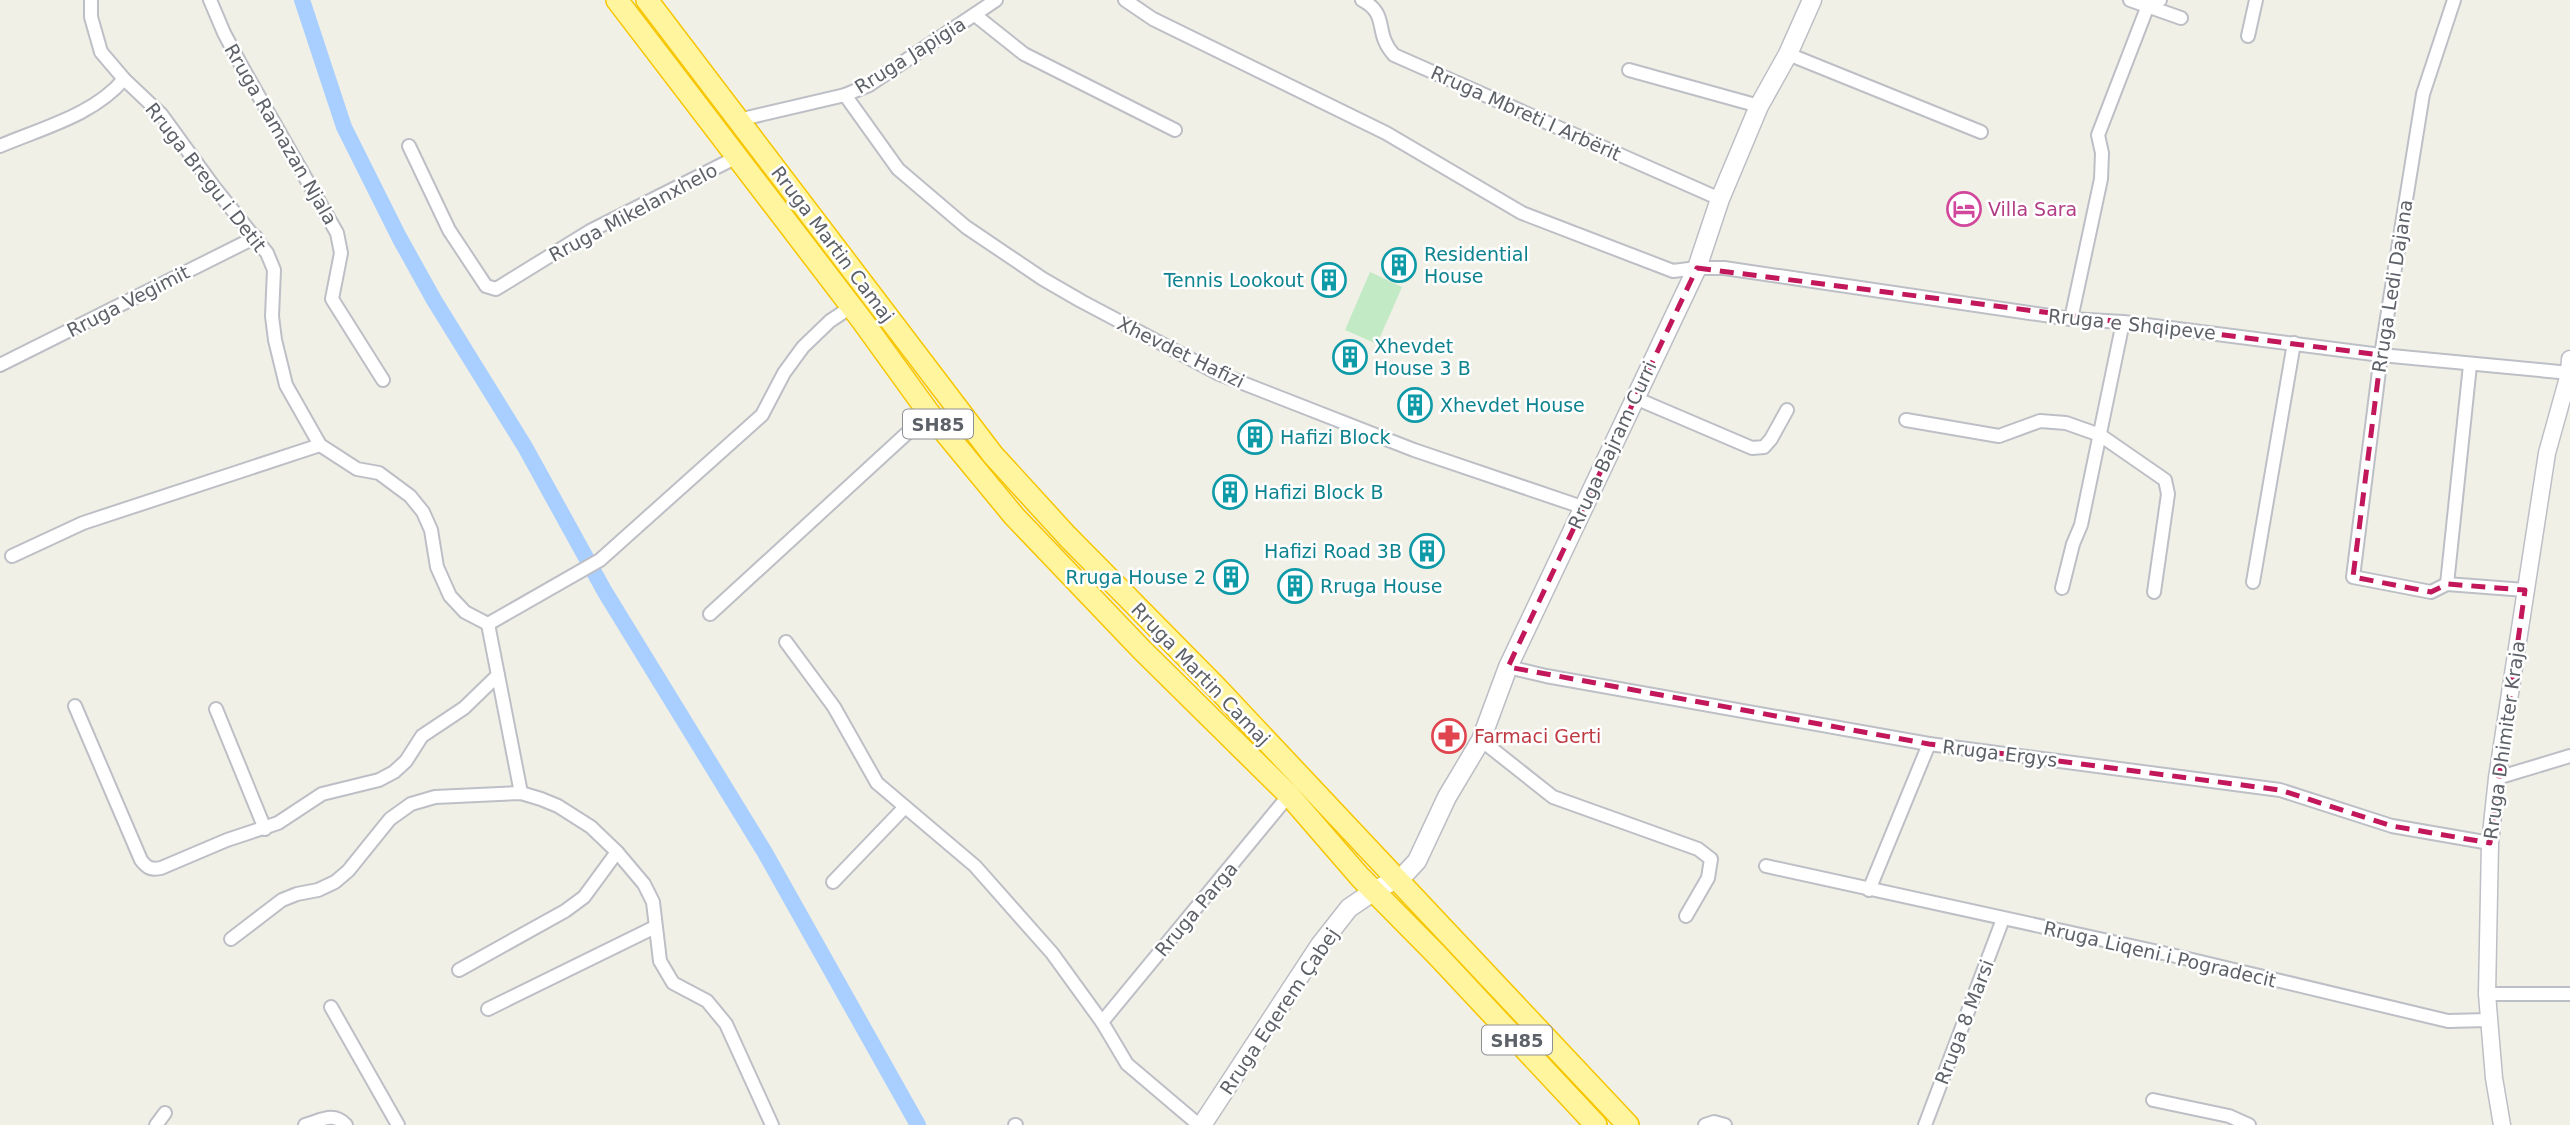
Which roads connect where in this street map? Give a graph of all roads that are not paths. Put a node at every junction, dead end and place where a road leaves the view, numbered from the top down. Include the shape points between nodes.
1 (91, 0) edge
2 (210, 0) edge
3 (617, 0) edge
4 (647, 0) edge
5 (996, 0) edge
6 (1125, 0) edge
7 (1362, 0) edge
8 (1812, 0) edge
9 (2130, 0) edge
10 (2160, 0) edge
11 (2256, 0) edge
12 (2454, 0) edge
13 (2147, 8) junction
14 (975, 15) junction
15 (2181, 18) dead end
16 (2248, 36) dead end
17 (1788, 54) junction
18 (1629, 70) dead end
19 (124, 79) junction
20 (845, 95) junction
21 (1759, 106) junction
22 (737, 120) junction
23 (1175, 130) dead end
24 (1981, 132) dead end
25 (0, 146) edge
26 (409, 146) dead end
27 (737, 157) junction
28 (1720, 199) junction
29 (256, 237) junction
30 (1697, 268) junction
31 (851, 307) junction
32 (2071, 319) junction
33 (2123, 322) junction
34 (2294, 343) junction
35 (2381, 355) junction
36 (0, 365) edge
37 (2470, 365) junction
38 (2570, 370) edge
39 (383, 380) dead end
40 (1634, 398) junction
41 (1787, 411) dead end
42 (929, 413) junction
43 (1906, 420) dead end
44 (2101, 435) junction
45 (320, 445) junction
46 (1582, 507) junction
47 (12, 556) dead end
48 (2253, 582) dead end
49 (2446, 583) junction
50 (2062, 588) dead end
51 (2525, 590) junction
52 (2154, 592) dead end
53 (710, 614) dead end
54 (488, 624) junction
55 (786, 642) dead end
56 (1508, 667) junction
57 (498, 675) junction
58 (75, 706) dead end
59 (216, 709) dead end
60 (1481, 740) junction
61 (1929, 744) junction
62 (2570, 756) edge
63 (2497, 778) junction
64 (521, 793) junction
65 (1289, 795) junction
66 (905, 807) junction
67 (265, 829) junction
68 (2490, 843) junction
69 (617, 852) junction
70 (1766, 866) dead end
71 (1396, 879) junction
72 (833, 882) dead end
73 (1869, 890) junction
74 (1374, 891) junction
75 (1686, 916) dead end
76 (2003, 919) junction
77 (655, 927) junction
78 (231, 939) dead end
79 (458, 970) dead end
80 (2487, 994) junction
81 (2570, 994) edge
82 (331, 1007) dead end
83 (488, 1009) dead end
84 (2489, 1020) junction
85 (1102, 1022) junction
86 (2152, 1100) dead end
87 (165, 1114) dead end
88 (156, 1125) edge
89 (305, 1125) edge
90 (346, 1125) edge
91 (398, 1125) edge
92 (772, 1125) edge
93 (1201, 1125) edge
94 (1596, 1125) edge
95 (1628, 1125) edge
96 (1705, 1125) edge
97 (1725, 1125) edge
98 (1925, 1125) edge
99 (2249, 1125) edge
100 (2502, 1125) edge

1 - 19 street, Rruga Bregu i Detit via 101,52
2 - 39 street, Rruga Ramazan Njala via 223,33 337,233 341,253 332,299
3 - 27 highway, Rruga Martin Camaj / SH85
4 - 22 highway, Rruga Martin Camaj / SH85
5 - 14 street, Rruga Japigia
6 - 30 street, Rruga e Shqipeve via 1153,19 1386,133 1521,213 1673,271
7 - 28 street, Rruga Mbreti I Arbërit via 1379,13 1384,44 1394,55
8 - 17 main road, Rruga Bajram Curri
9 - 13 street
10 - 13 street
11 - 16 street
12 - 35 street, Rruga Ledi Dajana via 2423,94
13 - 15 street
13 - 32 street via 2098,135 2101,178
14 - 20 street, Rruga Japigia via 869,85
14 - 23 street via 1024,54
17 - 21 main road, Rruga Bajram Curri
17 - 24 street
18 - 21 street
19 - 25 street via 95,105
19 - 29 street, Rruga Bregu i Detit via 161,114
20 - 22 street, Rruga Japigia
20 - 46 street, Xhevdet Hafizi via 898,169 966,227 1081,301 1217,373 1414,450
21 - 28 main road, Rruga Bajram Curri
22 - 71 highway, Rruga Martin Camaj / SH85 via 993,455
26 - 27 street, Rruga Mikelanxhelo via 449,230 486,286 496,289 590,231
27 - 31 highway, Rruga Martin Camaj / SH85
28 - 30 main road, Rruga Bajram Curri
29 - 36 street, Rruga Vegimit
29 - 45 street, Rruga Bregu i Detit via 274,270 272,316 286,385
30 - 32 street, Rruga e Shqipeve via 1724,268
30 - 40 main road, Rruga Bajram Curri
31 - 42 highway, Rruga Martin Camaj / SH85
31 - 54 street via 803,347 783,373 762,415 600,560
32 - 33 street, Rruga e Shqipeve
33 - 34 street, Rruga e Shqipeve
33 - 44 street
34 - 35 street, Rruga e Shqipeve
34 - 48 street
35 - 37 street, Rruga e Shqipeve
35 - 49 street, Rruga Ledi Dajana via 2353,576 2431,592
37 - 38 street, Rruga e Shqipeve
37 - 49 street
38 - 51 street, Rruga Dhimiter Kraja via 2547,453
40 - 41 street via 1752,448 1764,447
40 - 46 main road, Rruga Bajram Curri
42 - 53 street
42 - 65 highway, Rruga Martin Camaj / SH85 via 1047,552
43 - 44 street via 1999,436 2040,421 2066,423
44 - 50 street
44 - 52 street via 2165,480 2168,494
45 - 47 street via 83,523
45 - 54 street, Rruga Bregu i Detit via 357,468 379,473 410,496 431,530 437,567 450,596 465,612
46 - 56 main road, Rruga Bajram Curri
49 - 51 street
51 - 63 street, Rruga Dhimiter Kraja
54 - 57 street
55 - 66 street via 834,707 877,783
56 - 60 main road, Rruga Bajram Curri
56 - 61 street, Rruga Ergys
57 - 64 street
57 - 67 street via 464,708 422,736 394,772 322,794
58 - 67 street via 146,867 161,868
59 - 67 street
60 - 71 main road, Rruga Bajram Curri via 1417,861
60 - 75 street via 1553,797 1698,849 1711,859 1709,878
61 - 68 street, Rruga Ergys via 2280,790 2392,826
61 - 73 street
62 - 63 street
63 - 68 street, Rruga Dhimiter Kraja
64 - 69 street via 558,806 591,827
64 - 78 street via 435,797 411,804 390,819 335,882 282,901
65 - 74 highway, Rruga Martin Camaj / SH85
65 - 85 street, Rruga Parga
66 - 72 street
66 - 85 street via 975,866 1052,953
68 - 80 street, Rruga Dhimiter Kraja
69 - 77 street via 644,884 653,902
69 - 79 street via 584,897
70 - 73 street, Rruga Liqeni i Pogradecit
71 - 74 main road, Rruga Eqerem Çabej
71 - 95 highway, Rruga Martin Camaj / SH85
73 - 76 street, Rruga Liqeni i Pogradecit
74 - 93 main road, Rruga Eqerem Çabej via 1349,908 1320,944
74 - 94 highway, Rruga Martin Camaj / SH85
76 - 84 street, Rruga Liqeni i Pogradecit via 2448,1021
76 - 98 street, Rruga 8 Marsi
77 - 83 street
77 - 92 street via 660,961 673,983 707,1001 726,1024
80 - 81 street
80 - 84 street, Rruga Dhimiter Kraja
82 - 91 street
84 - 100 street, Rruga Dhimiter Kraja
85 - 93 street via 1127,1064
86 - 99 street via 2229,1116
87 - 88 street
89 - 90 street via 335,1117
96 - 97 street

